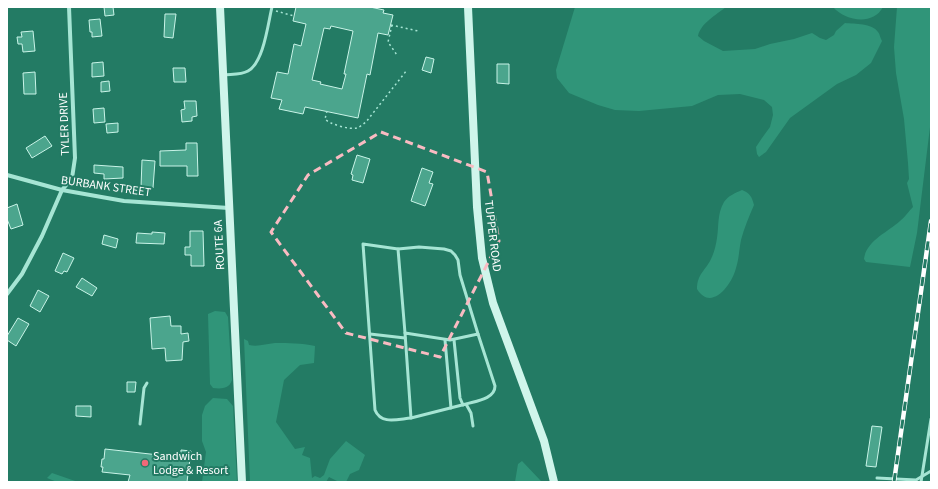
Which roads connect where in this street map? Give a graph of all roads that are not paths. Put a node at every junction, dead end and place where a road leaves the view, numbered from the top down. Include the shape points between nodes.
1 (69, 7) edge
2 (220, 7) edge
3 (468, 7) edge
4 (271, 9) edge
5 (223, 75) junction
6 (7, 175) edge
7 (62, 190) junction
8 (229, 208) junction
9 (398, 249) junction
10 (7, 294) edge
11 (405, 333) junction
12 (370, 334) junction
13 (478, 334) junction
14 (405, 338) junction
15 (445, 340) junction
16 (454, 340) junction
17 (147, 383) dead end
18 (464, 404) junction
19 (451, 408) junction
20 (411, 418) junction
21 (931, 419) edge
22 (140, 424) dead end
23 (473, 426) dead end
24 (931, 471) edge
25 (877, 478) dead end
26 (922, 478) junction
27 (242, 482) edge
28 (554, 482) edge
29 (921, 482) edge

1 - 7 street, TYLER DRIVE via 75,158 72,178
2 - 5 main road, ROUTE 6A
3 - 28 main road, TUPPER ROAD via 477,207 482,258 493,303 544,441
4 - 5 lane via 262,49 255,64 242,73
5 - 8 main road, ROUTE 6A
6 - 7 street, BURBANK STREET
7 - 8 street, BURBANK STREET via 124,201
7 - 10 street, TYLER DRIVE via 22,274
8 - 27 main road, ROUTE 6A
9 - 11 lane
9 - 12 lane via 363,244
9 - 13 lane via 444,249 455,255
11 - 14 lane
11 - 15 lane
12 - 14 lane
12 - 20 lane via 377,415 386,420
13 - 16 lane
13 - 18 lane via 495,390 490,396
14 - 20 lane
15 - 16 lane
15 - 19 lane
16 - 18 lane via 460,398
17 - 22 lane via 144,388
18 - 19 lane
18 - 23 lane via 471,413
19 - 20 lane
21 - 26 lane
24 - 26 lane
25 - 26 lane
26 - 29 lane

